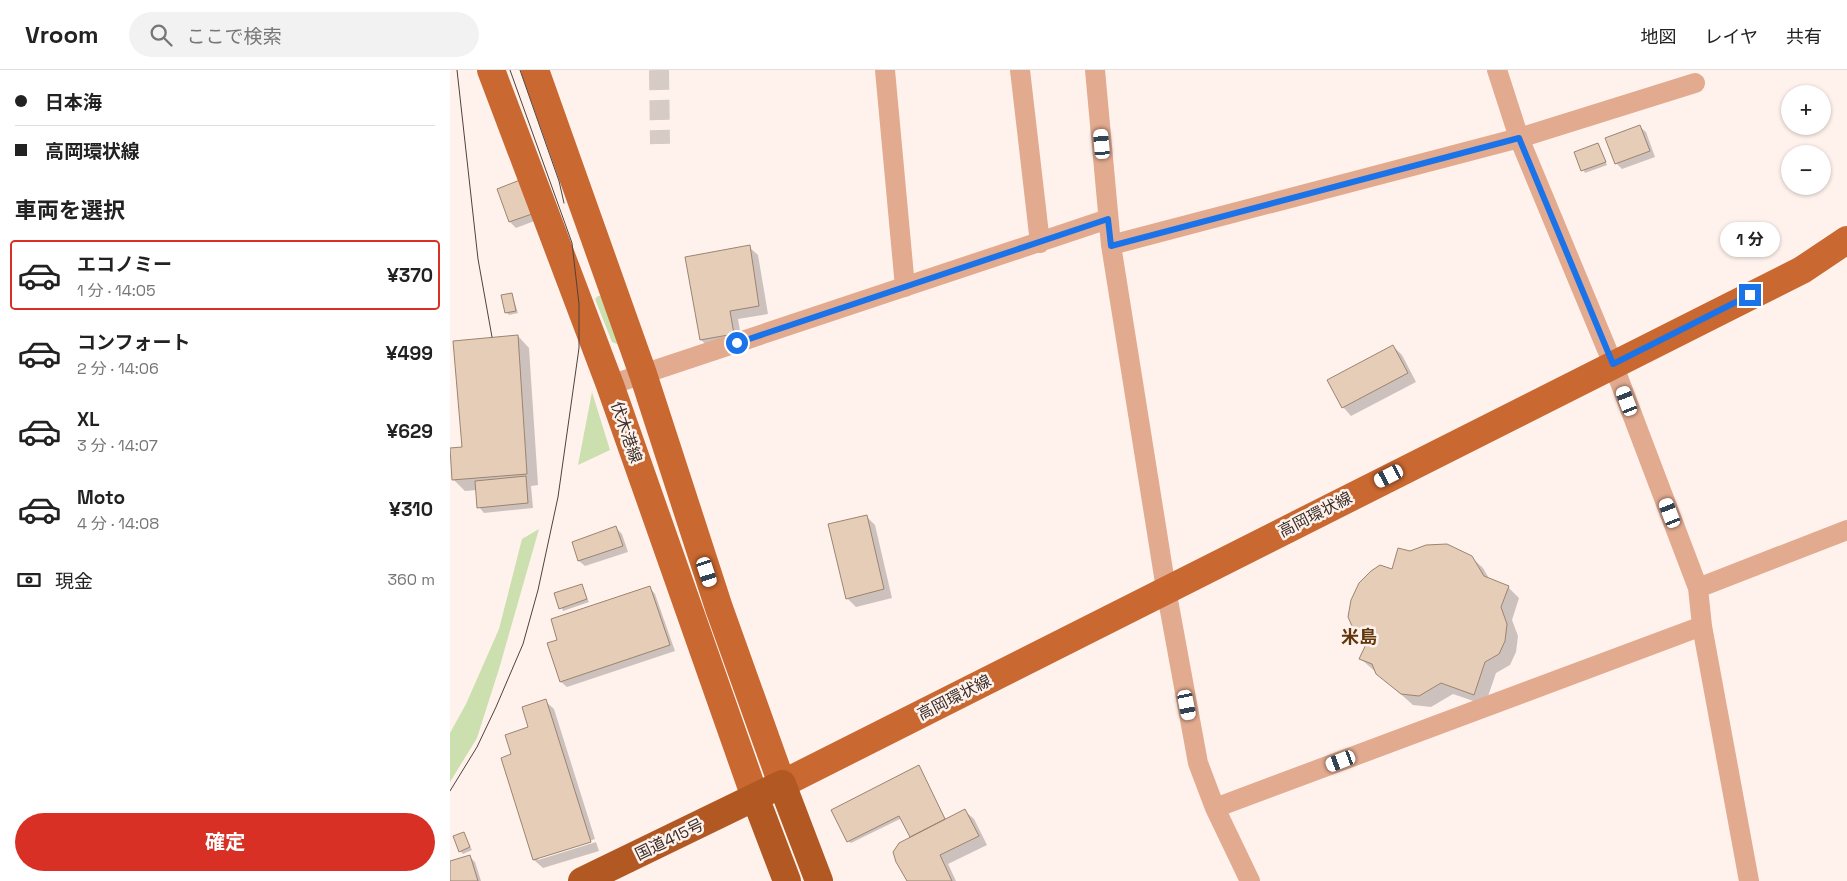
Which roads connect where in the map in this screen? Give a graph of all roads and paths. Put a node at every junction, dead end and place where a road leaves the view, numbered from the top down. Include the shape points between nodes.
1 (491, 70) edge
2 (535, 70) edge
3 (885, 70) edge
4 (1020, 70) edge
5 (1095, 70) edge
6 (1496, 70) edge
7 (1695, 83) dead end
8 (1519, 138) junction
9 (1108, 219) junction
10 (1847, 240) edge
11 (1040, 242) junction
12 (1111, 246) junction
13 (905, 287) junction
14 (1613, 364) junction
15 (644, 374) junction
16 (610, 385) junction
17 (1847, 530) edge
18 (1698, 588) junction
19 (1166, 589) junction
20 (1702, 626) junction
21 (782, 784) junction
22 (755, 797) junction
23 (1215, 808) junction
24 (582, 881) edge
25 (787, 881) edge
26 (819, 881) edge
27 (1250, 881) edge
28 (1749, 881) edge

1 - 16 main road, 伏木港線
2 - 15 main road, 伏木港線
3 - 13 street
4 - 11 street
5 - 9 street
6 - 8 street
7 - 8 street
8 - 12 street
8 - 14 street
9 - 11 street
9 - 12 street
10 - 14 main road, 高岡環状線 via 1802,270
11 - 13 street
12 - 19 street
13 - 15 street
14 - 18 street
14 - 19 main road, 高岡環状線
15 - 16 street
15 - 21 main road, 伏木港線 via 719,608
16 - 22 main road, 伏木港線
17 - 18 street
18 - 20 street
19 - 21 main road, 高岡環状線
19 - 23 street via 1198,763
20 - 23 street
20 - 28 street
21 - 22 highway, 国道415号
21 - 26 highway
22 - 24 highway, 国道415号
22 - 25 highway
23 - 27 street

